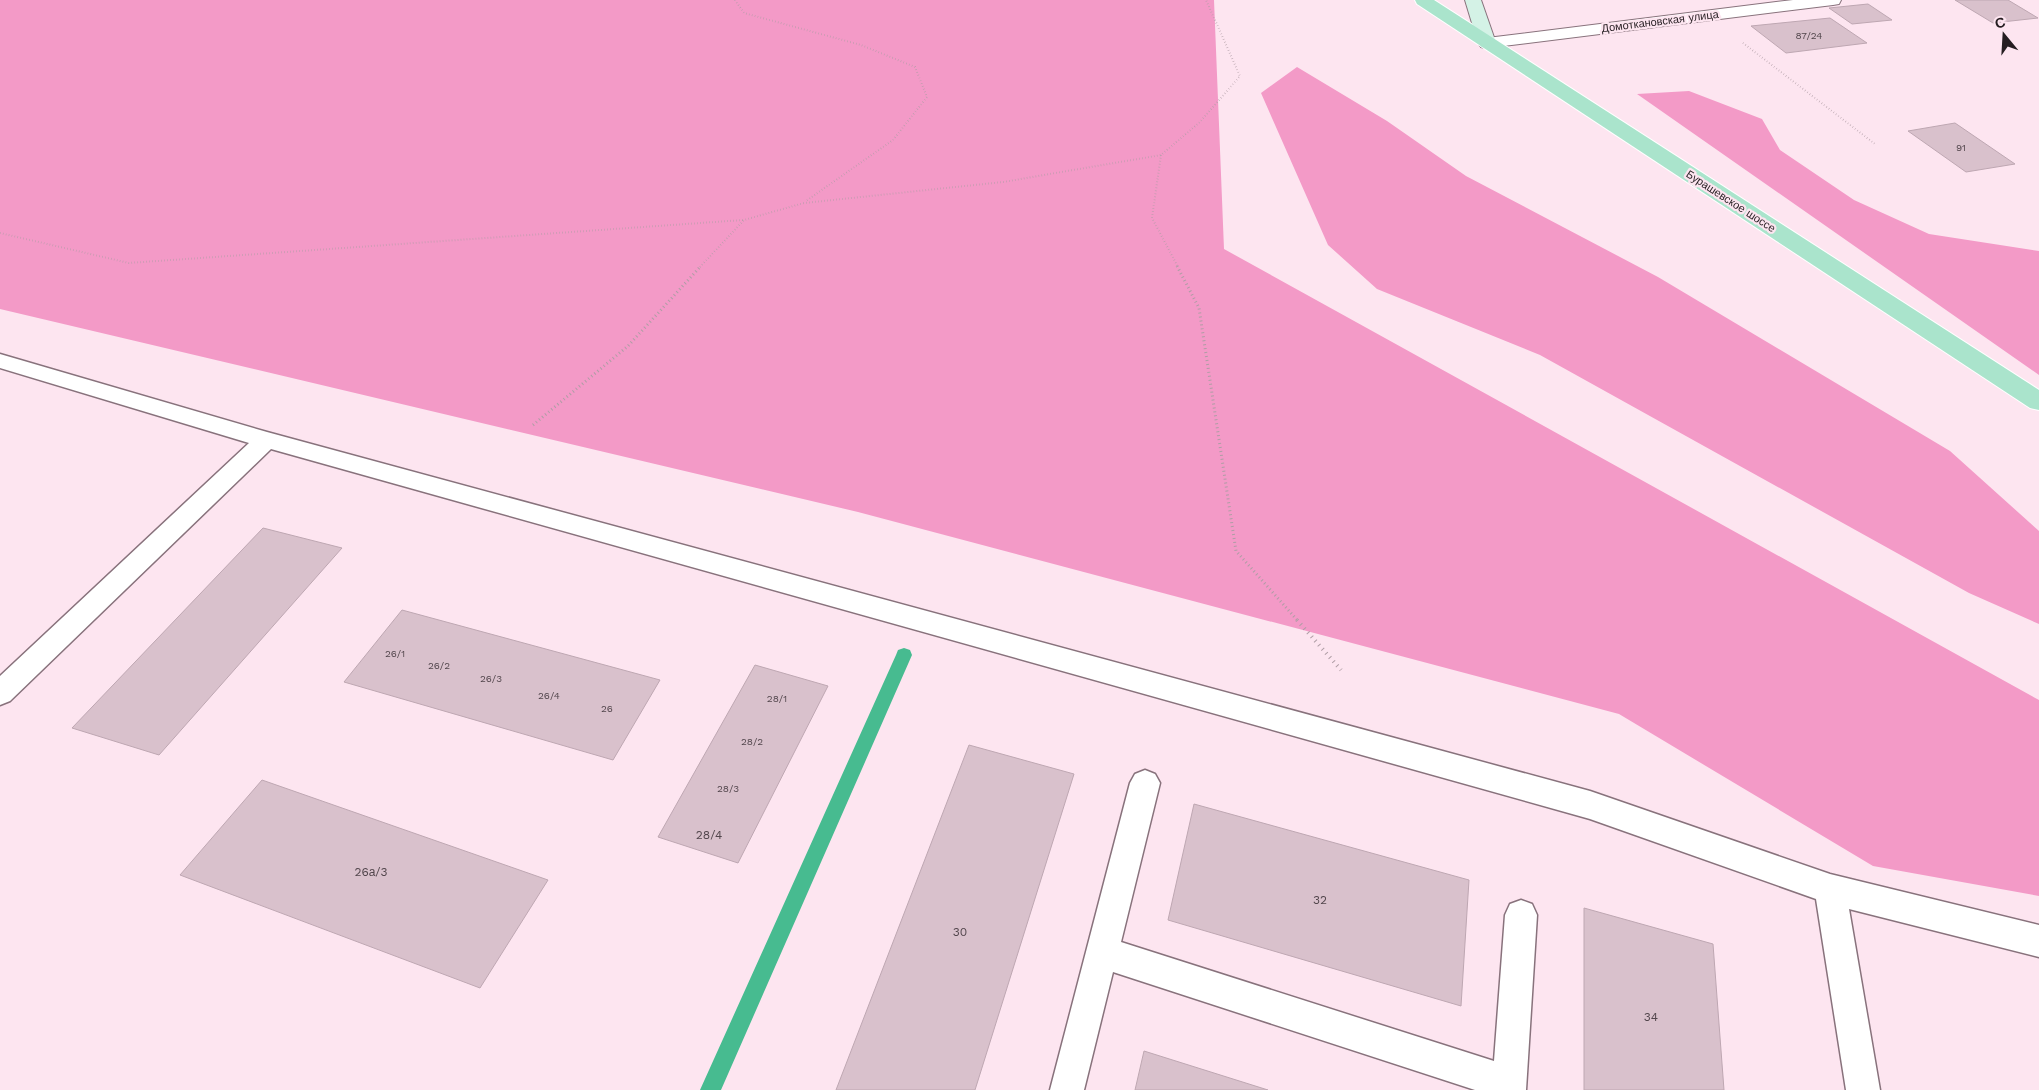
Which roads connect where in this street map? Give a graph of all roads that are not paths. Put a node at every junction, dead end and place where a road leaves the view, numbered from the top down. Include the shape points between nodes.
1 (1423, 0) edge
2 (1473, 0) edge
3 (1833, 0) edge
4 (1487, 43) junction
5 (0, 361) edge
6 (2039, 402) edge
7 (267, 440) junction
8 (0, 692) edge
9 (1145, 783) dead end
10 (1830, 890) junction
11 (1521, 915) dead end
12 (2039, 941) edge
13 (1103, 952) junction
14 (1510, 1087) edge
15 (1067, 1090) edge
16 (1863, 1090) edge

1 - 4 main road, Бурашевское шоссе
2 - 4 street
3 - 4 street, Домоткановская улица
4 - 6 main road, Бурашевское шоссе
5 - 7 lane
7 - 8 lane
7 - 10 lane via 1581,803
9 - 13 lane
10 - 12 lane
10 - 16 lane
11 - 14 lane
13 - 14 lane
13 - 15 lane

